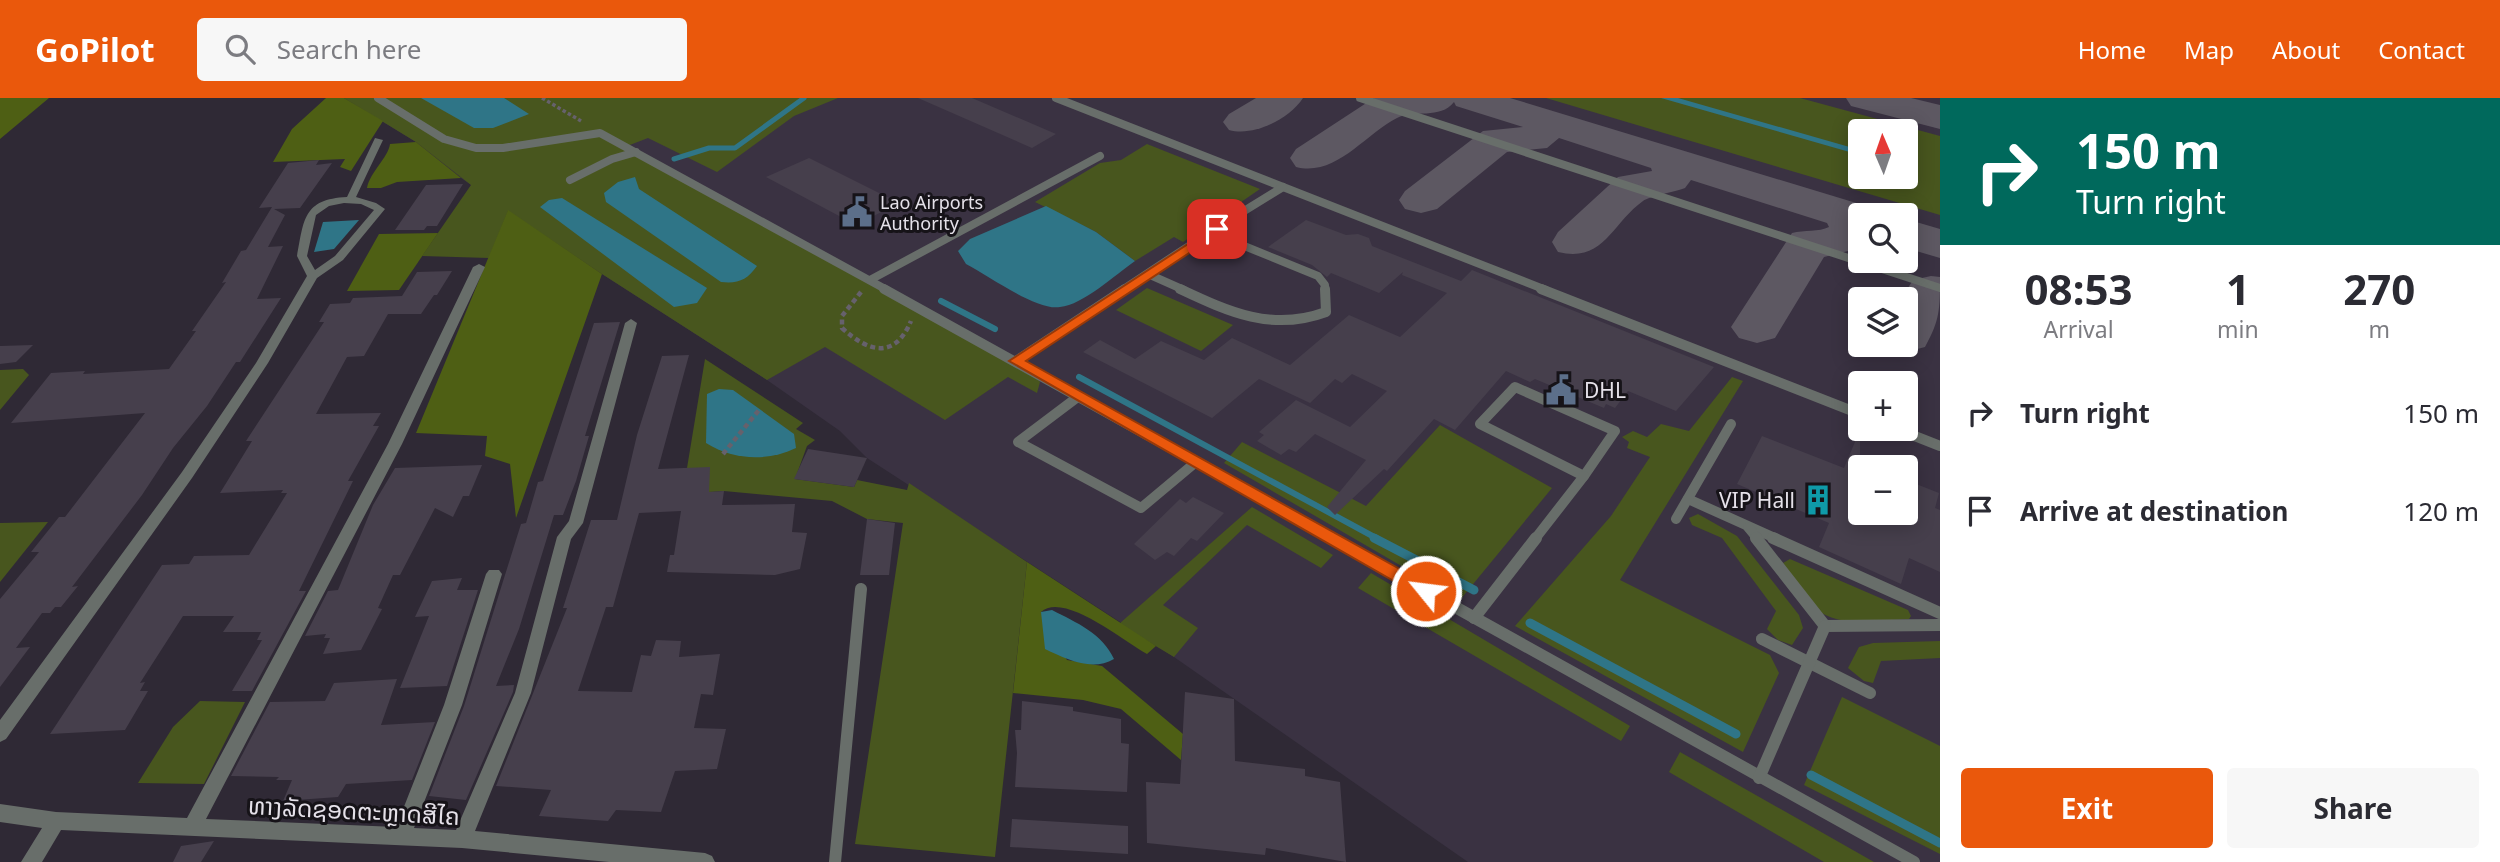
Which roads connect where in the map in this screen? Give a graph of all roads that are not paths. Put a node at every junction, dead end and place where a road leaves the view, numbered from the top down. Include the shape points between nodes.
1 (379, 98) edge
2 (1056, 98) edge
3 (1360, 98) edge
4 (378, 139) dead end
5 (636, 152) junction
6 (1100, 156) dead end
7 (570, 180) dead end
8 (1283, 187) junction
9 (351, 198) junction
10 (1210, 232) junction
11 (479, 267) dead end
12 (1148, 274) junction
13 (313, 276) junction
14 (870, 281) junction
15 (1940, 288) edge
16 (631, 323) dead end
17 (1016, 361) junction
18 (1079, 396) junction
19 (1848, 409) edge
20 (1731, 424) dead end
21 (1918, 437) edge
22 (1940, 446) edge
23 (1196, 462) junction
24 (1584, 475) junction
25 (1688, 499) junction
26 (1676, 519) dead end
27 (1746, 525) junction
28 (494, 574) dead end
29 (861, 589) dead end
30 (1940, 613) edge
31 (1474, 618) junction
32 (1940, 625) edge
33 (1825, 626) junction
34 (1762, 639) dead end
35 (1809, 662) junction
36 (1870, 693) dead end
37 (0, 734) edge
38 (1759, 778) junction
39 (0, 813) edge
40 (56, 821) junction
41 (192, 827) junction
42 (402, 836) junction
43 (462, 839) junction
44 (604, 858) edge
45 (30, 862) edge
46 (705, 862) edge
47 (835, 862) edge
48 (1914, 862) edge

1 - 5 lane via 444,139 476,148 600,132
2 - 8 lane
3 - 15 lane
4 - 9 street
5 - 7 lane
5 - 14 lane
6 - 14 lane
8 - 10 lane
8 - 19 lane
9 - 13 street via 323,204 311,214 302,256
9 - 13 street via 380,209 340,258
10 - 12 lane
10 - 12 lane via 1318,276 1325,285 1326,312 1294,322 1253,319
11 - 41 street via 396,444
12 - 17 lane
13 - 37 street via 187,475
14 - 17 lane
16 - 43 street via 576,523 564,537 523,693
17 - 18 lane
18 - 23 lane
18 - 23 lane via 1018,442 1141,508
20 - 25 lane
21 - 22 lane
23 - 31 lane
24 - 24 lane via 1536,452 1480,424 1515,387 1615,431
24 - 31 lane
25 - 26 lane
25 - 27 lane
27 - 30 lane
27 - 33 lane
28 - 42 street via 453,705
29 - 47 lane
31 - 38 lane
32 - 33 lane
33 - 35 lane
34 - 35 lane
35 - 36 lane
35 - 38 lane
38 - 48 lane
39 - 40 street, ທາງລັດຊອດຕະຫຼາດສີໄຄ
40 - 41 street, ທາງລັດຊອດຕະຫຼາດສີໄຄ
40 - 45 street
41 - 42 street, ທາງລັດຊອດຕະຫຼາດສີໄຄ
42 - 43 street, ທາງລັດຊອດຕະຫຼາດສີໄຄ
43 - 44 street, ທາງລັດຊອດຕະຫຼາດສີໄຄ
44 - 46 street, ທາງລັດຊອດຕະຫຼາດສີໄຄ

